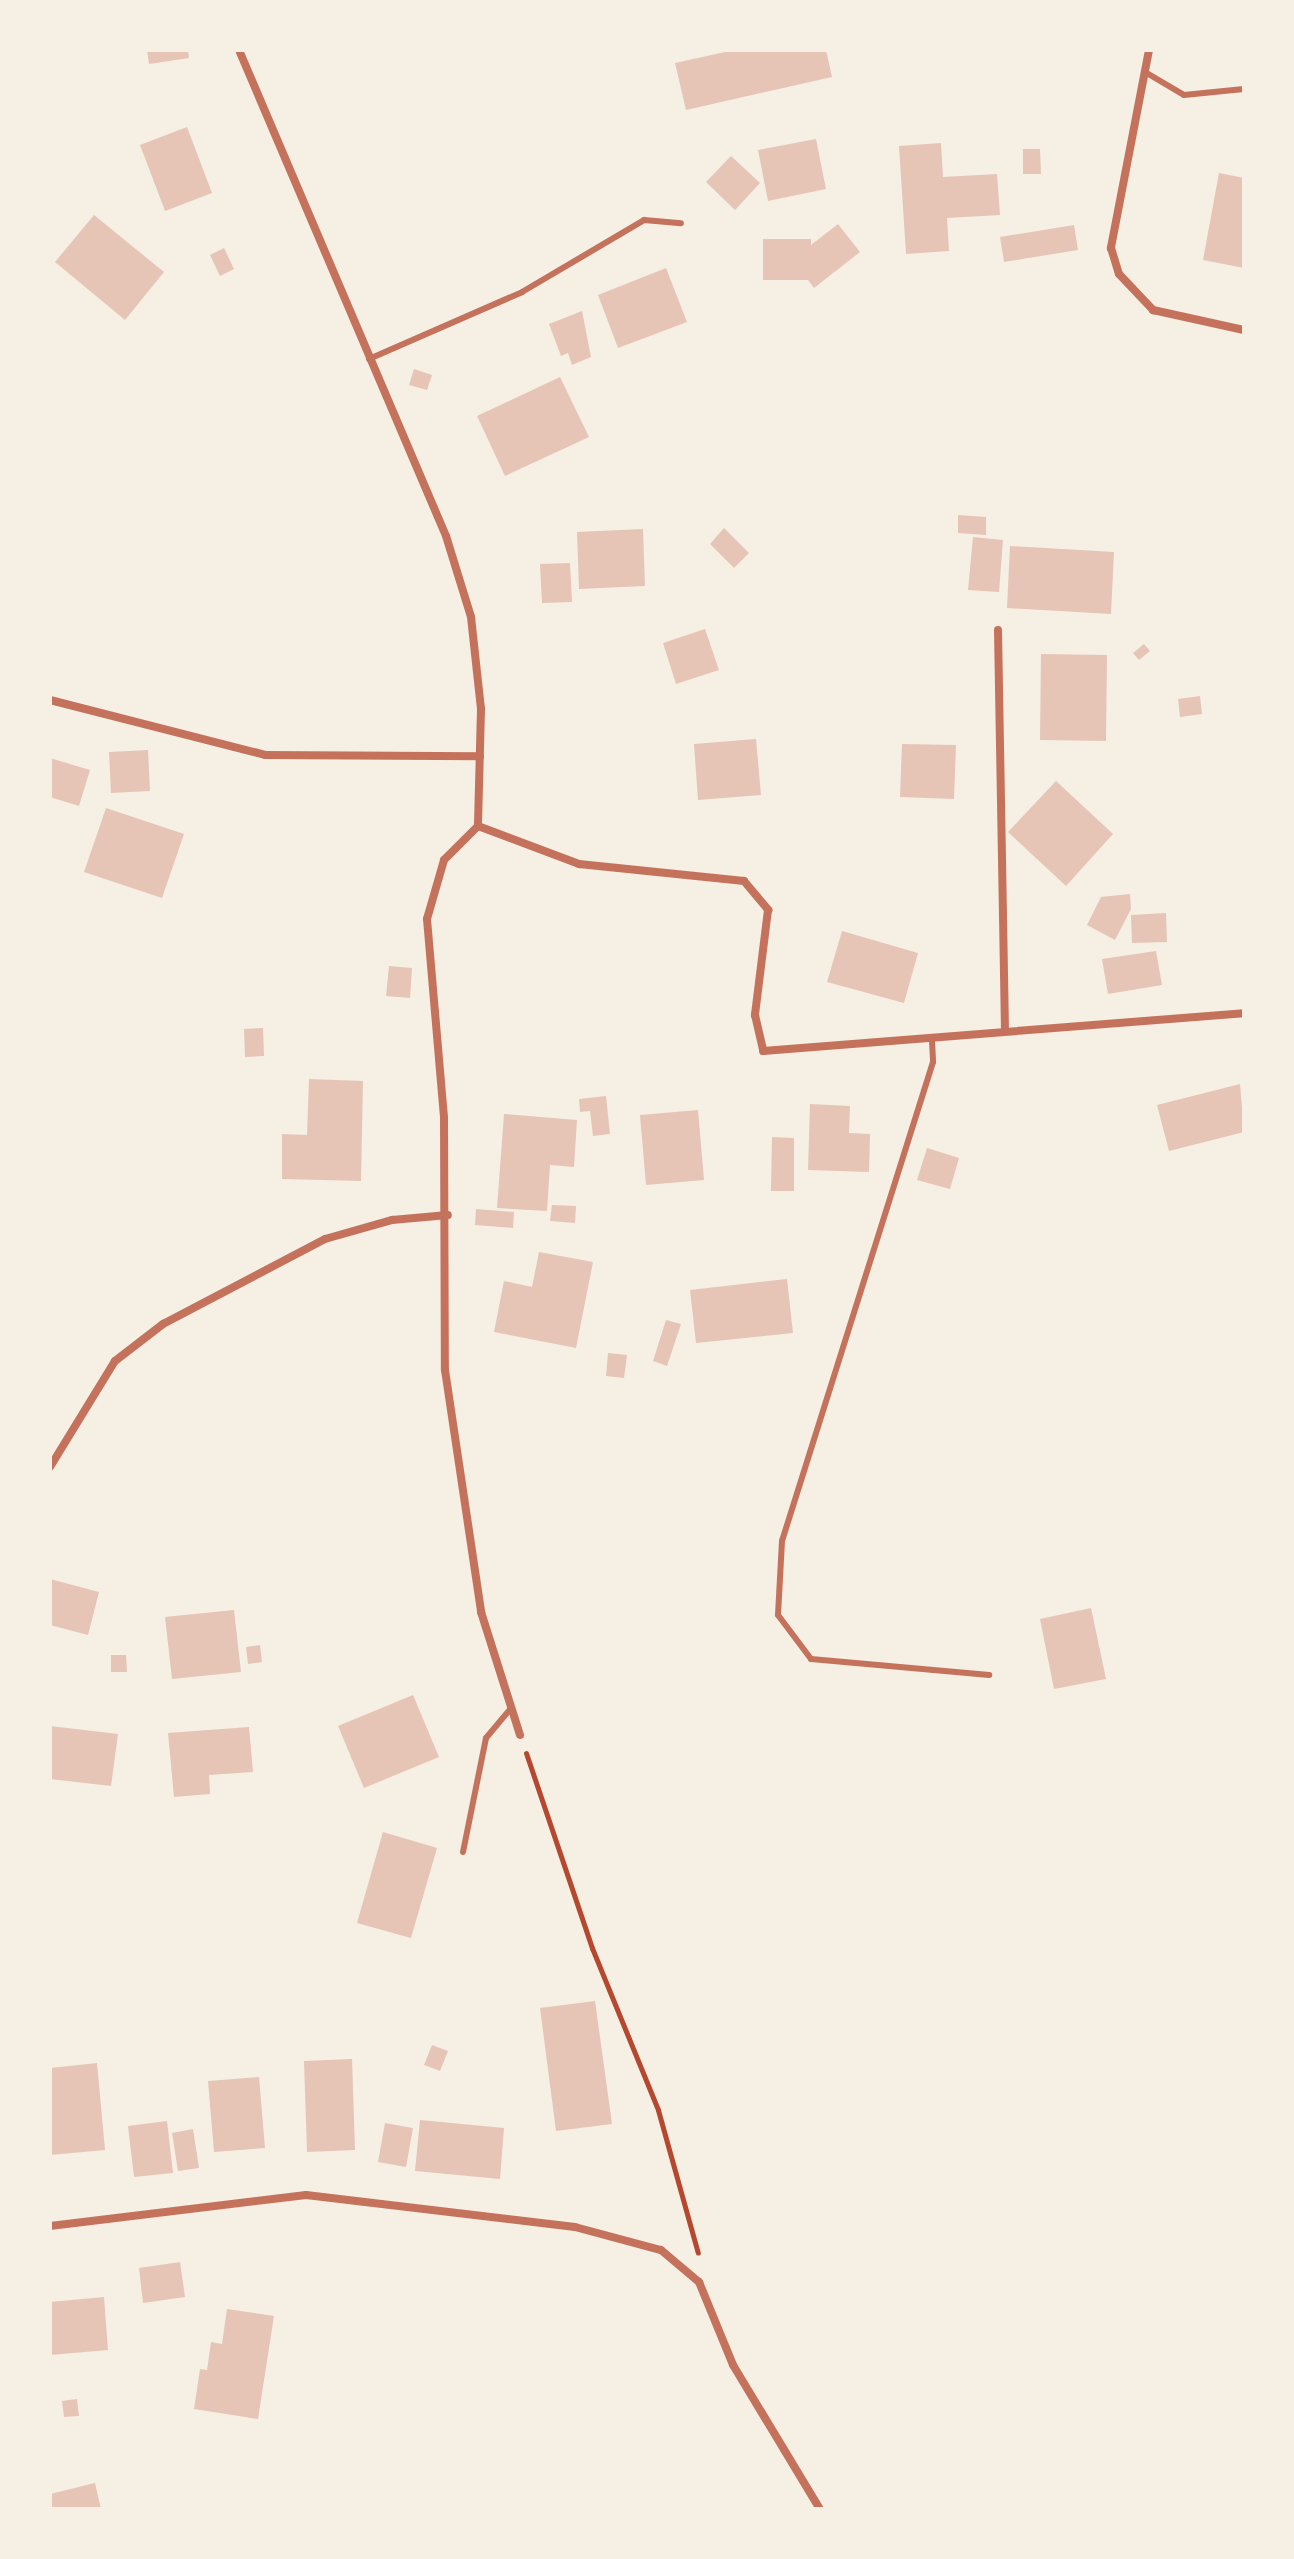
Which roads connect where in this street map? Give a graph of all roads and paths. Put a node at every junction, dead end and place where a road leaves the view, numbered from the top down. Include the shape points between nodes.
1 (239, 50) edge
2 (1149, 50) edge
3 (1145, 72) junction
4 (1244, 89) edge
5 (681, 223) dead end
6 (1244, 330) edge
7 (369, 359) junction
8 (998, 630) dead end
9 (50, 700) edge
10 (480, 756) junction
11 (478, 826) junction
12 (1244, 1013) edge
13 (1005, 1029) junction
14 (932, 1041) junction
15 (448, 1215) junction
16 (50, 1467) edge
17 (989, 1675) dead end
18 (510, 1709) junction
19 (520, 1735) joint
20 (463, 1852) dead end
21 (50, 2226) edge
22 (699, 2282) junction
23 (820, 2509) edge

1 - 7 street
2 - 3 street
3 - 4 lane via 1184,95
3 - 6 street via 1111,248 1119,274 1153,310
5 - 7 lane via 644,220 522,292
7 - 10 street via 463,583
8 - 13 street
9 - 10 street via 265,755
10 - 11 street
11 - 14 street via 579,864 744,881 768,910 755,1015 763,1051
11 - 15 street via 444,860 427,919
12 - 13 street
13 - 14 street
14 - 17 lane via 914,1123 818,1408 782,1541 778,1615 811,1659
15 - 16 street via 392,1220 325,1239 163,1324 115,1361
15 - 18 street via 449,1429 481,1612
18 - 19 street
18 - 20 lane via 486,1738
19 - 22 path via 592,1948 658,2110 695,2231
21 - 22 street via 306,2195 383,2199 624,2237 661,2250
22 - 23 street via 733,2365

